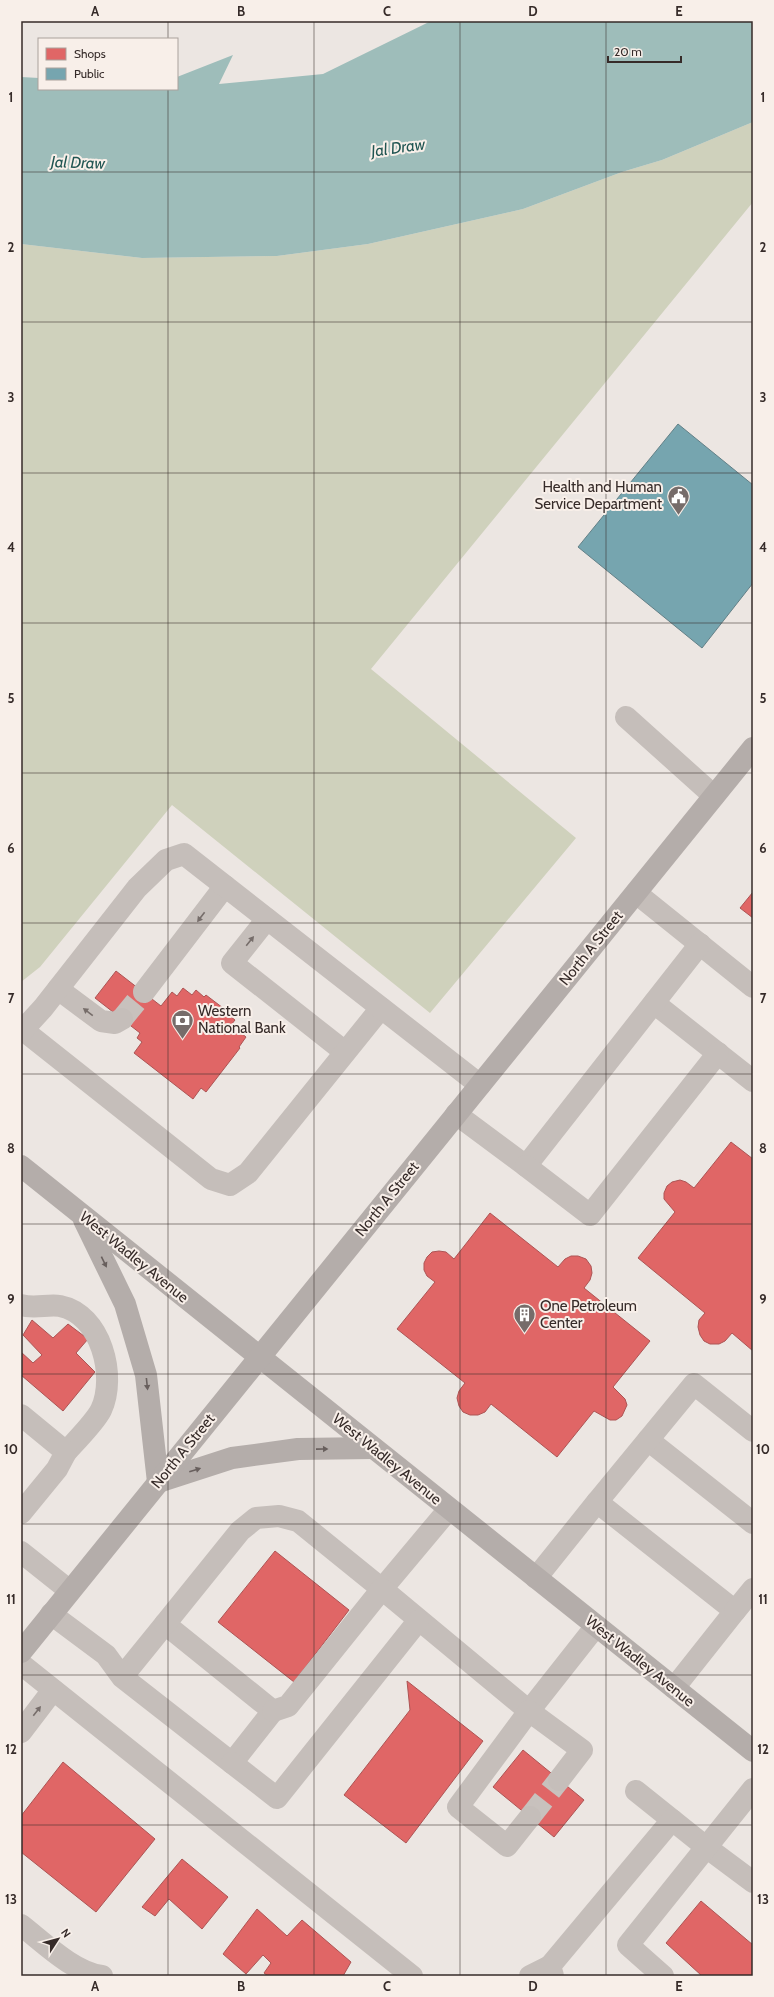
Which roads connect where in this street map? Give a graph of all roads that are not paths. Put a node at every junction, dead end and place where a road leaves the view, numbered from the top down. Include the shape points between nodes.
1 (626, 717) dead end
2 (753, 748) edge
3 (714, 796) junction
4 (224, 886) junction
5 (636, 893) junction
6 (267, 919) junction
7 (700, 944) junction
8 (753, 987) edge
9 (58, 989) junction
10 (144, 992) tunnel mouth
11 (654, 1002) junction
12 (381, 1008) junction
13 (122, 1019) tunnel mouth
14 (22, 1031) edge
15 (345, 1052) junction
16 (718, 1053) junction
17 (753, 1081) edge
18 (480, 1085) junction
19 (456, 1114) junction
20 (21, 1166) edge
21 (526, 1166) junction
22 (81, 1214) junction
23 (21, 1305) edge
24 (259, 1357) junction
25 (21, 1415) edge
26 (753, 1431) edge
27 (648, 1440) junction
28 (373, 1448) junction
29 (66, 1452) junction
30 (158, 1482) junction
31 (597, 1502) junction
32 (449, 1509) junction
33 (21, 1513) edge
34 (753, 1523) edge
35 (21, 1552) edge
36 (536, 1578) junction
37 (382, 1589) junction
38 (753, 1589) edge
39 (70, 1591) junction
40 (735, 1611) junction
41 (51, 1614) junction
42 (418, 1621) junction
43 (165, 1624) junction
44 (596, 1626) junction
45 (21, 1652) edge
46 (21, 1664) edge
47 (122, 1677) junction
48 (674, 1688) junction
49 (53, 1690) junction
50 (529, 1710) junction
51 (273, 1711) junction
52 (21, 1732) edge
53 (753, 1751) edge
54 (232, 1763) junction
55 (559, 1780) tunnel mouth
56 (753, 1789) edge
57 (636, 1791) dead end
58 (530, 1817) tunnel mouth
59 (672, 1820) junction
60 (706, 1847) junction
61 (753, 1882) edge
62 (21, 1925) edge
63 (551, 1971) edge
64 (102, 1976) edge
65 (412, 1976) edge
66 (530, 1976) edge
67 (663, 1976) edge

1 - 3 lane
2 - 3 main road, North A Street
3 - 5 main road, North A Street
4 - 6 lane
4 - 9 lane via 184,854 166,860 137,888
4 -> 10 lane
5 - 7 lane
5 - 18 main road, North A Street
6 - 12 lane
15 -> 6 lane via 232,963
7 - 8 lane
7 - 11 lane
13 -> 9 lane via 115,1023 101,1021
9 - 14 lane
11 - 16 lane
11 - 21 lane
12 - 15 lane
12 - 18 lane
14 - 15 lane via 211,1179 230,1185 248,1173
16 - 17 lane
16 - 21 lane via 590,1215
18 - 19 main road, North A Street
19 - 21 lane
19 - 24 main road, North A Street
20 - 22 main road, West Wadley Avenue
22 - 24 main road, West Wadley Avenue
22 -> 30 main road via 125,1304 144,1368
23 - 29 lane via 61,1306 82,1316 95,1331 105,1361 108,1387 101,1410
24 - 28 main road, West Wadley Avenue
24 - 30 main road, North A Street
25 - 29 lane
26 - 27 lane via 694,1384
27 - 31 lane
27 - 34 lane
30 -> 28 main road via 232,1458 298,1449
28 - 32 main road, West Wadley Avenue
29 - 33 lane via 56,1469
30 - 39 main road, North A Street
31 - 36 lane
31 - 40 lane
32 - 36 main road, West Wadley Avenue
32 - 37 lane
35 - 39 lane
36 - 44 main road, West Wadley Avenue
37 - 42 lane
37 - 43 lane via 298,1521 279,1516 256,1518 240,1531
37 - 51 lane via 288,1706
38 - 40 lane
39 - 41 main road, North A Street
40 - 48 lane
41 - 45 main road, North A Street
41 - 47 lane via 106,1655
42 - 50 lane
42 - 54 lane via 277,1798
43 - 47 lane
43 - 51 lane
44 - 48 main road, West Wadley Avenue
44 - 50 lane
46 - 49 lane
47 - 54 lane
48 - 53 main road, West Wadley Avenue
52 -> 49 lane
49 - 65 lane
50 - 55 lane via 582,1750
50 - 58 lane via 458,1807 507,1846
51 - 54 lane
56 - 60 lane
57 - 59 lane
59 - 60 lane
59 - 63 lane
60 - 61 lane
60 - 67 lane via 628,1945
62 - 64 lane via 59,1956 91,1975
63 - 66 lane

